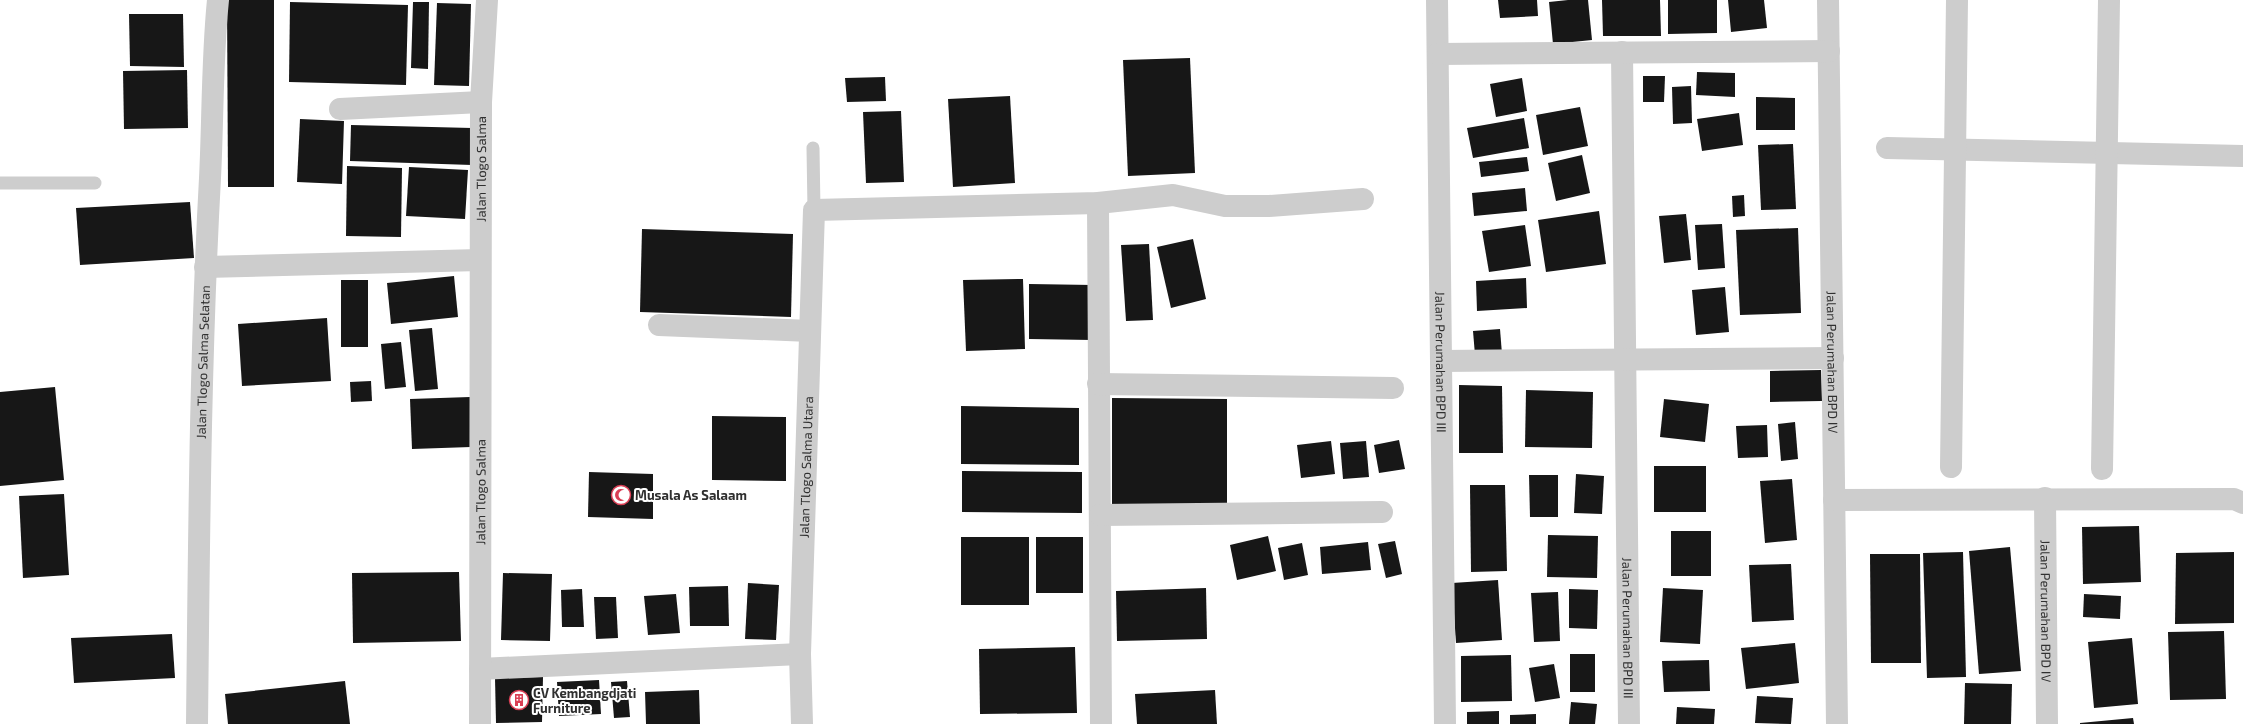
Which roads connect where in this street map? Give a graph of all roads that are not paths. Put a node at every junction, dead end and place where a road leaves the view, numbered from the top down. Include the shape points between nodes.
1 (218, 0) edge
2 (487, 0) edge
3 (1437, 0) edge
4 (1828, 0) edge
5 (1957, 0) edge
6 (2109, 0) edge
7 (1829, 51) junction
8 (1622, 52) junction
9 (1438, 54) junction
10 (481, 102) junction
11 (340, 109) dead end
12 (813, 148) dead end
13 (1886, 148) dead end
14 (1956, 149) junction
15 (2108, 153) junction
16 (2243, 156) edge
17 (0, 183) edge
18 (95, 183) dead end
19 (1363, 200) dead end
20 (1098, 203) junction
21 (814, 210) junction
22 (480, 260) junction
23 (205, 267) junction
24 (659, 325) dead end
25 (810, 331) junction
26 (1833, 358) junction
27 (1625, 359) junction
28 (1441, 360) junction
29 (1098, 384) junction
30 (1393, 388) dead end
31 (1951, 467) dead end
32 (2102, 468) dead end
33 (2045, 498) junction
34 (1834, 500) junction
35 (2238, 501) edge
36 (1382, 512) dead end
37 (1100, 515) junction
38 (800, 654) junction
39 (480, 669) junction
40 (197, 724) edge
41 (480, 724) edge
42 (802, 724) edge
43 (1101, 724) edge
44 (1445, 724) edge
45 (1629, 724) edge
46 (1837, 724) edge
47 (2047, 724) edge

1 - 23 street, Jalan Tlogo Salma Selatan via 214,38
2 - 10 street, Jalan Tlogo Salma
3 - 9 street, Jalan Perumahan BPD III
4 - 7 street, Jalan Perumahan BPD IV
5 - 14 street
6 - 15 street
7 - 8 street
7 - 26 street, Jalan Perumahan BPD IV
8 - 9 street
8 - 27 street, Jalan Perumahan BPD III
9 - 28 street, Jalan Perumahan BPD III
10 - 11 street, Jalan Tlogo Salma
10 - 22 street, Jalan Tlogo Salma
12 - 21 lane
13 - 14 street
14 - 15 street
14 - 31 street
15 - 16 street
15 - 32 street
17 - 18 lane
19 - 20 street via 1225,206 1173,195
20 - 21 street
20 - 29 street
21 - 25 street, Jalan Tlogo Salma Utara
22 - 23 street
22 - 39 street, Jalan Tlogo Salma
23 - 40 street, Jalan Tlogo Salma Selatan via 201,381
24 - 25 street
25 - 38 street, Jalan Tlogo Salma Utara
26 - 27 street
26 - 34 street, Jalan Perumahan BPD IV
27 - 28 street
27 - 45 street, Jalan Perumahan BPD III
28 - 44 street, Jalan Perumahan BPD III
29 - 30 street
29 - 37 street
33 - 34 street
33 - 35 street
33 - 47 street, Jalan Perumahan BPD IV
34 - 46 street, Jalan Perumahan BPD IV
36 - 37 street
37 - 43 street
38 - 39 street
38 - 42 street, Jalan Tlogo Salma Utara
39 - 41 street, Jalan Tlogo Salma

